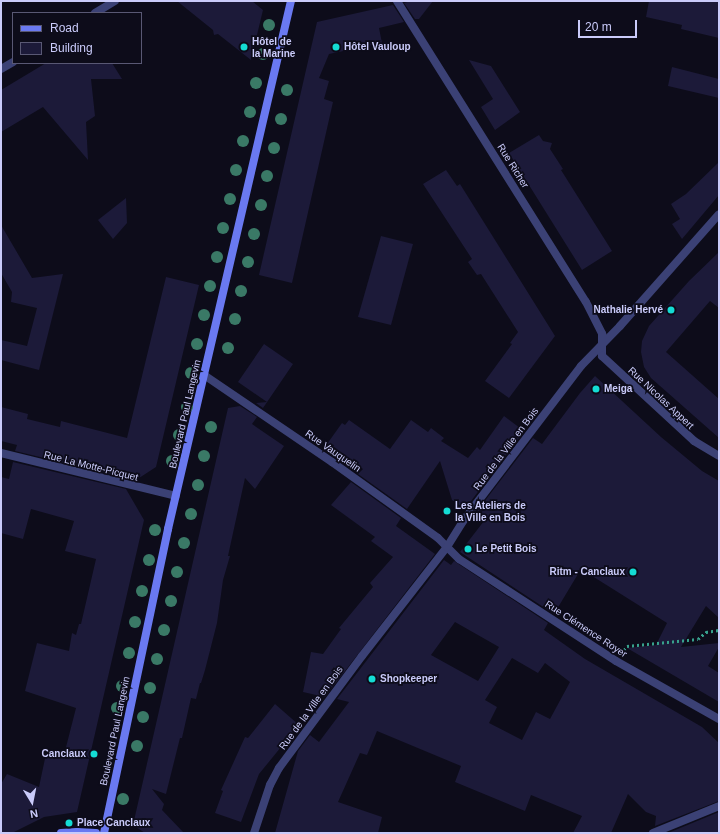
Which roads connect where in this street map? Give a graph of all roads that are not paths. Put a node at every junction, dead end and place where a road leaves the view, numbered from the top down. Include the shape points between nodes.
1 (115, 1) edge
2 (291, 1) edge
3 (397, 1) edge
4 (97, 12) edge
5 (12, 63) edge
6 (1, 69) edge
7 (719, 214) edge
8 (602, 345) junction
9 (204, 375) junction
10 (1, 453) edge
11 (719, 456) edge
12 (176, 496) junction
13 (447, 547) junction
14 (719, 719) edge
15 (719, 806) edge
16 (61, 833) edge
17 (96, 833) edge
18 (104, 833) edge
19 (254, 833) edge
20 (653, 833) edge

1 - 4 street
2 - 9 street, Boulevard Paul Langevin
3 - 8 street, Rue Richer via 586,302 602,334
5 - 6 street
7 - 8 street, Rue de la Ville en Bois
8 - 11 street, Rue Nicolas Appert via 602,356 694,441
8 - 13 street, Rue de la Ville en Bois via 581,366 463,521
9 - 12 street, Boulevard Paul Langevin
9 - 13 street, Rue Vauquelin via 332,462
10 - 12 street, Rue La Motte-Picquet
12 - 18 street, Boulevard Paul Langevin
13 - 14 street, Rue Clémence Royer via 459,559 616,661
13 - 19 street, Rue de la Ville en Bois via 279,768 270,785
15 - 20 street
16 - 17 street

